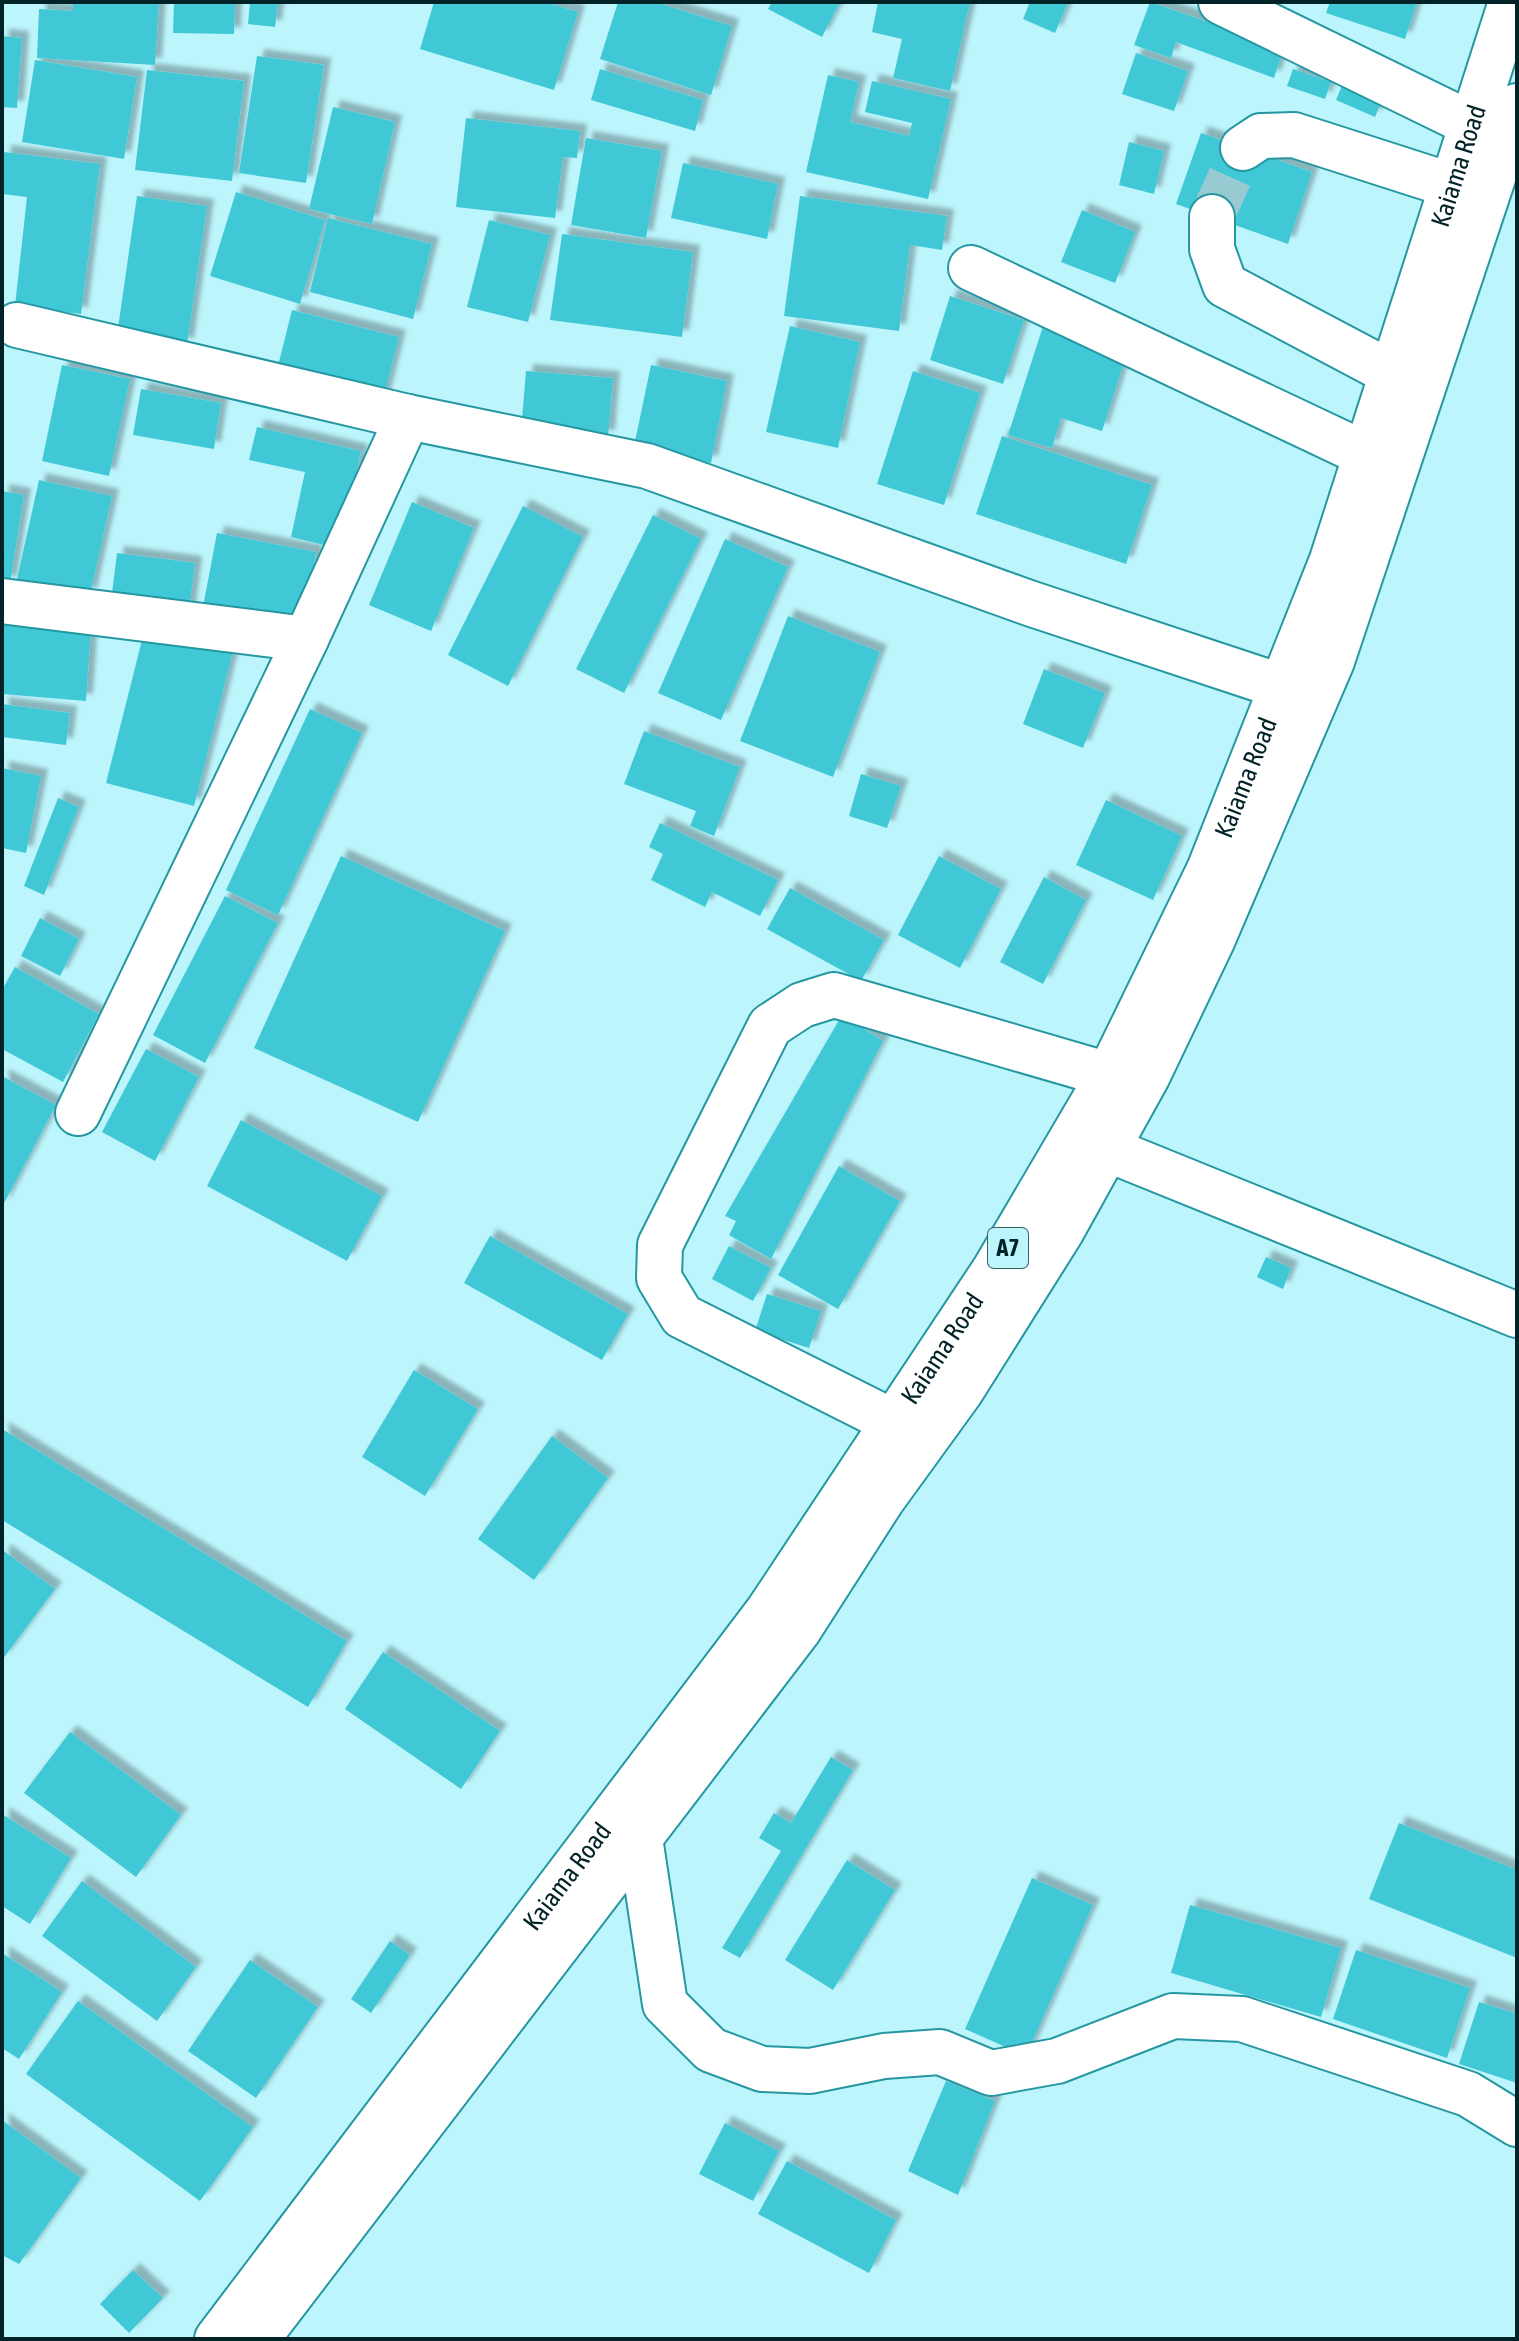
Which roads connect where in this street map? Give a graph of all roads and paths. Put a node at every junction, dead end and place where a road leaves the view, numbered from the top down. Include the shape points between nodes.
1 (1221, 2) edge
2 (1511, 2) edge
3 (1243, 148) dead end
4 (1493, 151) edge
5 (1212, 217) tunnel mouth
6 (971, 268) dead end
7 (17, 325) dead end
8 (1393, 374) junction
9 (408, 417) junction
10 (1367, 455) junction
11 (2, 601) edge
12 (306, 639) junction
13 (1283, 687) junction
14 (1109, 1075) junction
15 (78, 1113) dead end
16 (1107, 1149) junction
17 (1517, 1315) edge
18 (891, 1421) junction
19 (640, 1838) junction
20 (1517, 2124) edge
21 (217, 2339) edge
22 (257, 2339) edge

1 - 4 main road
2 - 4 main road, Kaiama Road / A7
3 - 4 main road via 1261,136 1294,135
4 - 8 main road, Kaiama Road / A7
4 - 16 main road, Kaiama Road / A7 via 1332,661 1212,941
5 - 8 main road via 1212,249 1225,285
6 - 10 main road
7 - 9 main road
8 - 10 main road, Kaiama Road / A7
9 - 12 main road
9 - 13 main road via 647,466 1029,603
10 - 13 main road, Kaiama Road / A7
11 - 12 main road
12 - 15 main road
13 - 14 main road, Kaiama Road / A7 via 1209,870
14 - 18 main road, Kaiama Road / A7 via 995,1269
14 - 18 main road via 834,995 802,1005 770,1026 660,1245 659,1278 682,1316
16 - 17 main road
16 - 19 main road, Kaiama Road / A7 via 961,1391 882,1500 798,1631
18 - 21 main road, Kaiama Road / A7 via 768,1611
19 - 20 main road via 665,2004 711,2050 762,2069 810,2071 884,2056 940,2052 991,2073 1057,2061 1173,2016 1242,2019 1468,2094
19 - 22 main road, Kaiama Road / A7

